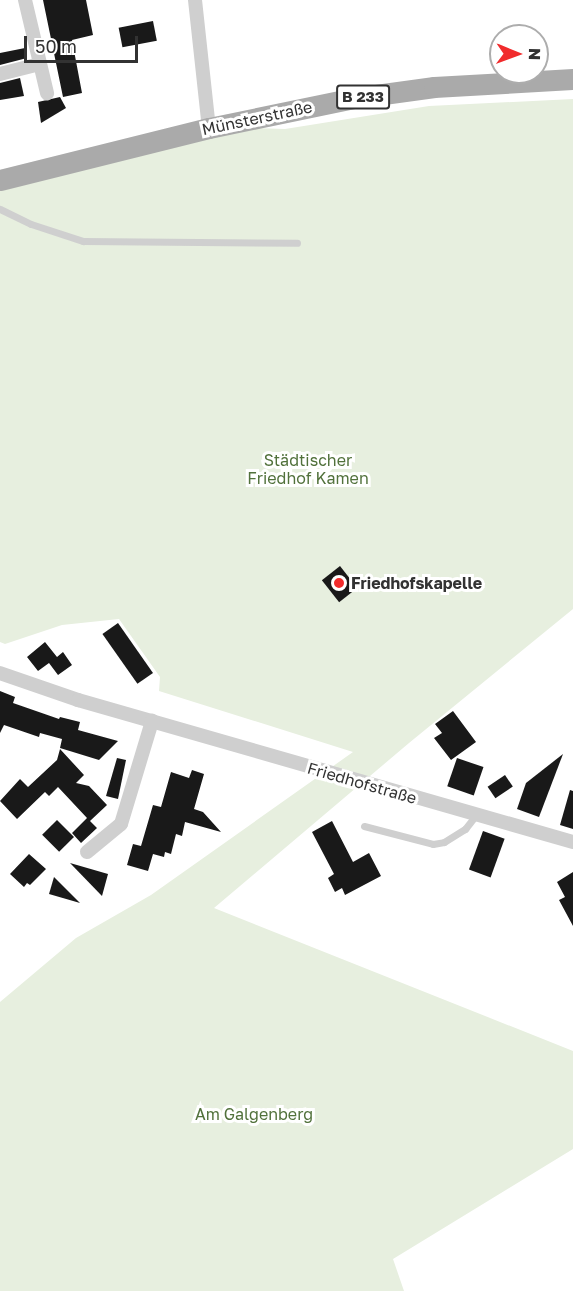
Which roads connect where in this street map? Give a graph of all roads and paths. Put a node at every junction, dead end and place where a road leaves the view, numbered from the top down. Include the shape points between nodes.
1 (25, 0) edge
2 (195, 0) edge
3 (40, 64) junction
4 (0, 74) edge
5 (573, 79) edge
6 (47, 93) dead end
7 (209, 128) junction
8 (0, 180) edge
9 (0, 208) edge
10 (297, 243) dead end
11 (0, 673) edge
12 (152, 721) junction
13 (476, 815) junction
14 (364, 826) dead end
15 (573, 842) edge
16 (87, 852) dead end

1 - 3 street
2 - 7 street
3 - 4 street
3 - 6 street
5 - 7 main road, Münsterstraße / B 233 via 434,87 354,98
7 - 8 main road, Münsterstraße / B 233
9 - 10 lane via 31,224 83,241
11 - 12 street, Friedhofstraße
12 - 13 street, Friedhofstraße
12 - 16 street via 121,824
13 - 14 lane via 465,829 433,844
13 - 15 street, Friedhofstraße

